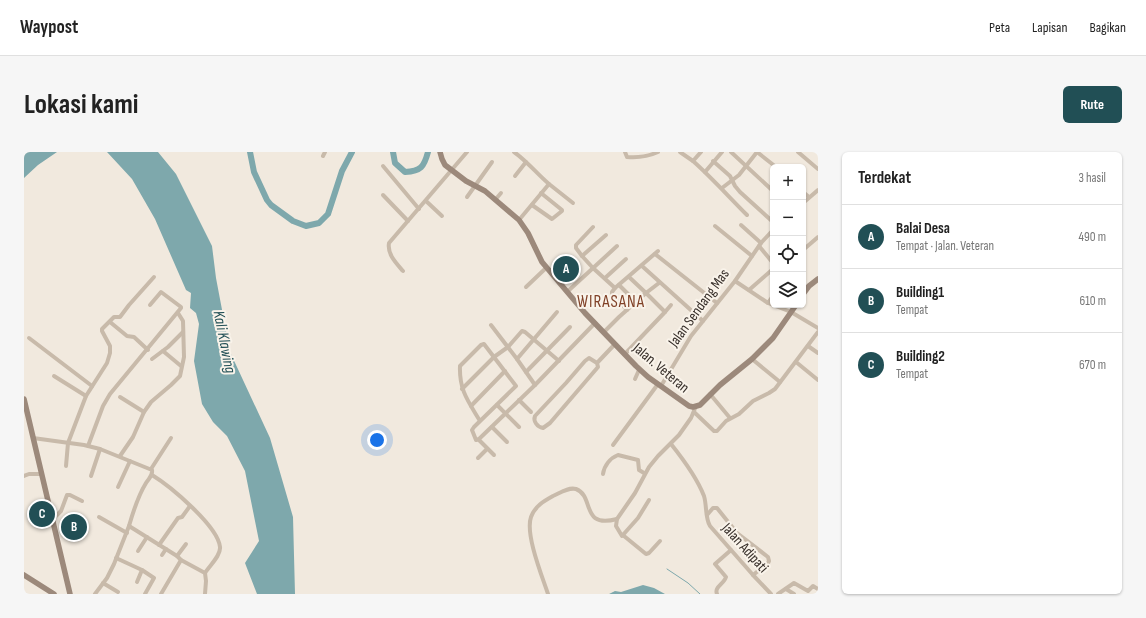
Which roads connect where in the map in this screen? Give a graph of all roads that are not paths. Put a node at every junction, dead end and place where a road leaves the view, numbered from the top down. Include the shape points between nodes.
1 (440, 152) edge
2 (466, 152) edge
3 (514, 152) edge
4 (625, 152) edge
5 (658, 152) edge
6 (680, 152) edge
7 (701, 152) edge
8 (722, 152) edge
9 (731, 152) edge
10 (757, 152) edge
11 (798, 152) edge
12 (693, 161) junction
13 (713, 161) junction
14 (492, 162) dead end
15 (526, 162) junction
16 (772, 164) edge
17 (383, 166) dead end
18 (746, 167) junction
19 (818, 168) edge
20 (452, 170) junction
21 (705, 172) junction
22 (515, 176) dead end
23 (732, 181) junction
24 (549, 184) junction
25 (475, 185) junction
26 (722, 188) junction
27 (770, 188) edge
28 (818, 190) edge
29 (501, 193) dead end
30 (541, 193) junction
31 (806, 194) edge
32 (383, 195) dead end
33 (467, 197) dead end
34 (809, 197) junction
35 (495, 200) junction
36 (806, 200) edge
37 (426, 201) junction
38 (573, 203) dead end
39 (532, 205) junction
40 (419, 209) junction
41 (747, 215) dead end
42 (442, 216) dead end
43 (770, 219) edge
44 (519, 220) junction
45 (408, 221) junction
46 (741, 225) dead end
47 (715, 226) dead end
48 (593, 228) dead end
49 (770, 233) edge
50 (606, 235) dead end
51 (818, 237) edge
52 (760, 244) junction
53 (617, 246) dead end
54 (806, 247) edge
55 (582, 256) junction
56 (752, 256) junction
57 (770, 258) edge
58 (626, 260) dead end
59 (642, 266) junction
60 (546, 268) junction
61 (593, 268) junction
62 (402, 271) dead end
63 (770, 272) edge
64 (154, 277) dead end
65 (629, 277) junction
66 (605, 278) junction
67 (818, 279) edge
68 (735, 281) junction
69 (659, 283) junction
70 (617, 286) junction
71 (526, 287) dead end
72 (806, 289) edge
73 (748, 290) junction
74 (567, 292) junction
75 (646, 293) junction
76 (770, 300) edge
77 (636, 302) junction
78 (718, 303) junction
79 (768, 303) junction
80 (150, 305) dead end
81 (671, 305) dead end
82 (794, 308) edge
83 (627, 310) junction
84 (557, 312) dead end
85 (665, 312) junction
86 (791, 312) junction
87 (178, 313) junction
88 (703, 321) junction
89 (110, 322) junction
90 (595, 323) junction
91 (491, 325) dead end
92 (570, 326) dead end
93 (818, 328) edge
94 (183, 332) junction
95 (604, 332) junction
96 (818, 332) edge
97 (29, 338) dead end
98 (534, 340) junction
99 (615, 344) junction
100 (808, 346) junction
101 (508, 347) junction
102 (148, 350) junction
103 (547, 350) junction
104 (163, 351) junction
105 (818, 353) edge
106 (625, 354) junction
107 (494, 357) junction
108 (152, 359) dead end
109 (517, 359) junction
110 (752, 359) junction
111 (559, 361) junction
112 (796, 362) junction
113 (598, 363) junction
114 (181, 366) junction
115 (639, 370) junction
116 (505, 371) junction
117 (526, 372) junction
118 (54, 376) dead end
119 (635, 379) dead end
120 (818, 380) edge
121 (780, 382) junction
122 (535, 385) junction
123 (660, 385) junction
124 (92, 386) junction
125 (462, 389) junction
126 (710, 394) junction
127 (86, 396) junction
128 (120, 397) dead end
129 (24, 400) edge
130 (519, 400) junction
131 (497, 405) junction
132 (471, 406) junction
133 (695, 409) junction
134 (25, 410) edge
135 (144, 412) junction
136 (531, 412) dead end
137 (506, 413) junction
138 (730, 418) junction
139 (480, 422) junction
140 (492, 427) junction
141 (519, 427) dead end
142 (33, 438) junction
143 (171, 438) dead end
144 (479, 440) junction
145 (507, 442) dead end
146 (68, 443) junction
147 (671, 444) junction
148 (613, 445) dead end
149 (88, 446) junction
150 (100, 449) junction
151 (487, 449) junction
152 (494, 455) dead end
153 (120, 456) junction
154 (478, 458) dead end
155 (130, 461) junction
156 (66, 466) dead end
157 (151, 469) junction
158 (644, 473) junction
159 (41, 474) junction
160 (604, 474) dead end
161 (152, 475) junction
162 (24, 476) edge
163 (92, 476) dead end
164 (118, 488) dead end
165 (649, 500) dead end
166 (82, 501) dead end
167 (190, 506) junction
168 (707, 516) junction
169 (99, 517) dead end
170 (52, 520) junction
171 (617, 520) junction
172 (129, 526) junction
173 (127, 533) junction
174 (624, 536) junction
175 (147, 537) junction
176 (660, 541) dead end
177 (186, 544) dead end
178 (159, 545) junction
179 (166, 549) junction
180 (731, 550) junction
181 (138, 551) dead end
182 (162, 555) dead end
183 (177, 556) junction
184 (116, 558) junction
185 (181, 560) junction
186 (142, 570) junction
187 (205, 573) junction
188 (24, 575) edge
189 (753, 576) junction
190 (137, 582) dead end
191 (103, 583) junction
192 (786, 588) junction
193 (818, 589) edge
194 (96, 592) edge
195 (118, 592) dead end
196 (54, 594) edge
197 (70, 594) edge
198 (102, 594) edge
199 (145, 594) edge
200 (161, 594) edge
201 (205, 594) edge
202 (548, 594) edge
203 (717, 594) edge
204 (771, 594) edge
205 (778, 594) edge
206 (794, 594) edge

1 - 20 street, Jalan. Veteran via 443,161
2 - 20 street
3 - 15 street
4 - 5 street via 627,157 642,157
6 - 12 street
7 - 12 street
8 - 13 street
9 - 18 street
10 - 16 street
10 - 18 street
11 - 19 street
12 - 21 street
13 - 21 street
13 - 23 street
14 - 25 street
15 - 22 street
15 - 24 street
17 - 40 street
18 - 23 street
18 - 27 street
20 - 25 street, Jalan. Veteran
20 - 37 street
21 - 26 street
23 - 26 street
23 - 43 street via 734,186
24 - 30 street
24 - 38 street
25 - 33 street
25 - 35 street, Jalan. Veteran
26 - 41 street
28 - 34 street
29 - 35 street
30 - 39 street
30 - 39 street via 562,212 552,219
31 - 34 street
32 - 45 street
34 - 36 street
35 - 44 street, Jalan. Veteran
37 - 40 street
37 - 42 street
39 - 44 street
40 - 45 street
44 - 60 street, Jalan. Veteran
45 - 62 street via 389,246
46 - 52 street
47 - 56 street
48 - 55 street via 576,245
49 - 52 street, Jalan Sendang Mas
50 - 55 street
51 - 54 street
52 - 56 street, Jalan Sendang Mas
52 - 57 street
53 - 61 street
55 - 61 street
56 - 68 street, Jalan Sendang Mas
58 - 66 street
59 - 65 street
59 - 69 street
59 - 78 street via 657,253
60 - 71 street
60 - 74 street, Jalan. Veteran
61 - 66 street
61 - 74 street
63 - 73 street
64 - 89 street via 120,317
65 - 70 street
65 - 75 street
66 - 70 street
67 - 72 street
68 - 73 street
68 - 78 street, Jalan Sendang Mas
69 - 75 street
69 - 88 street
70 - 77 street
70 - 83 street via 612,294
73 - 79 street
74 - 90 street, Jalan. Veteran
75 - 77 street
75 - 85 street
76 - 79 street
77 - 83 street
78 - 88 street, Jalan Sendang Mas
79 - 86 street
80 - 87 street via 161,292 181,307
81 - 85 street
82 - 86 street, Jalan. Veteran
83 - 95 street
84 - 98 street
85 - 106 street
86 - 93 street
86 - 110 street, Jalan. Veteran via 773,338
87 - 94 street via 183,322
87 - 102 street
88 - 123 street, Jalan Sendang Mas
89 - 102 street via 127,336 134,337
89 - 124 street via 102,330 110,346 110,353 107,363
90 - 95 street, Jalan. Veteran
90 - 111 street
91 - 101 street
92 - 103 street
94 - 104 street
94 - 114 street via 184,357
95 - 99 street, Jalan. Veteran
96 - 100 street
97 - 124 street
98 - 101 street via 522,332
98 - 103 street
98 - 109 street
99 - 106 street, Jalan. Veteran
99 - 113 street
100 - 105 street
100 - 112 street
101 - 107 street
101 - 109 street
102 - 149 street via 110,394
103 - 111 street
103 - 117 street
104 - 108 street
104 - 114 street
106 - 115 street, Jalan. Veteran
107 - 116 street
107 - 125 street
107 - 125 street via 484,344 481,345 460,366
109 - 117 street
110 - 121 street
110 - 126 street, Jalan. Veteran
111 - 122 street
112 - 120 street
112 - 121 street
113 - 113 street via 596,371 550,423 543,428 538,426 535,416 586,359
114 - 135 street via 178,379 154,398
115 - 119 street
115 - 123 street, Jalan. Veteran
116 - 131 street via 516,386
116 - 132 street
117 - 122 street
118 - 127 street
121 - 138 street via 772,392 753,401 739,414
122 - 130 street
123 - 133 street, Jalan. Veteran
123 - 148 street, Jalan Sendang Mas
124 - 127 street
125 - 132 street
126 - 133 street, Jalan. Veteran
126 - 138 street
127 - 146 street
128 - 135 street
129 - 134 street
130 - 136 street
130 - 137 street
131 - 137 street
131 - 139 street
132 - 139 street
133 - 138 street via 714,431
133 - 147 street
134 - 142 street
135 - 153 street via 133,437
137 - 140 street
137 - 141 street
139 - 144 street via 472,430 475,438
140 - 144 street
140 - 145 street
142 - 146 street
142 - 159 street
143 - 157 street
144 - 151 street
146 - 149 street
146 - 156 street
147 - 158 street
147 - 168 street, Jalan Adipati via 702,490
149 - 150 street
150 - 153 street
150 - 163 street
151 - 152 street
151 - 154 street
153 - 155 street
155 - 157 street
155 - 164 street
157 - 161 street
158 - 160 street via 639,470 638,460 618,455 608,462
158 - 171 street via 635,493
159 - 162 street
159 - 170 street
161 - 167 street via 169,486
161 - 172 street via 145,484
165 - 174 street
166 - 170 street via 67,495 62,510
167 - 178 street
167 - 187 street via 207,522 220,548 218,556
168 - 180 street, Jalan Adipati via 710,526
168 - 189 street via 712,508 717,508 737,533 768,557 768,563
169 - 173 street
170 - 197 street
171 - 174 street via 616,526
171 - 202 street via 597,520 592,516 580,492 575,489 564,490 537,507 531,517 530,531
172 - 173 street
172 - 175 street
173 - 184 street
174 - 176 street via 646,554
175 - 178 street
175 - 181 street
177 - 183 street
178 - 179 street
179 - 182 street
179 - 183 street
180 - 189 street, Jalan Adipati
180 - 203 street via 715,564 726,577 717,588
183 - 185 street
184 - 186 street
184 - 191 street
185 - 187 street
185 - 200 street
186 - 190 street
186 - 199 street via 154,578
187 - 201 street
188 - 196 street
189 - 204 street, Jalan Adipati
191 - 194 street
191 - 195 street
192 - 193 street via 794,583 808,591 813,586
192 - 205 street
192 - 206 street
194 - 198 street

